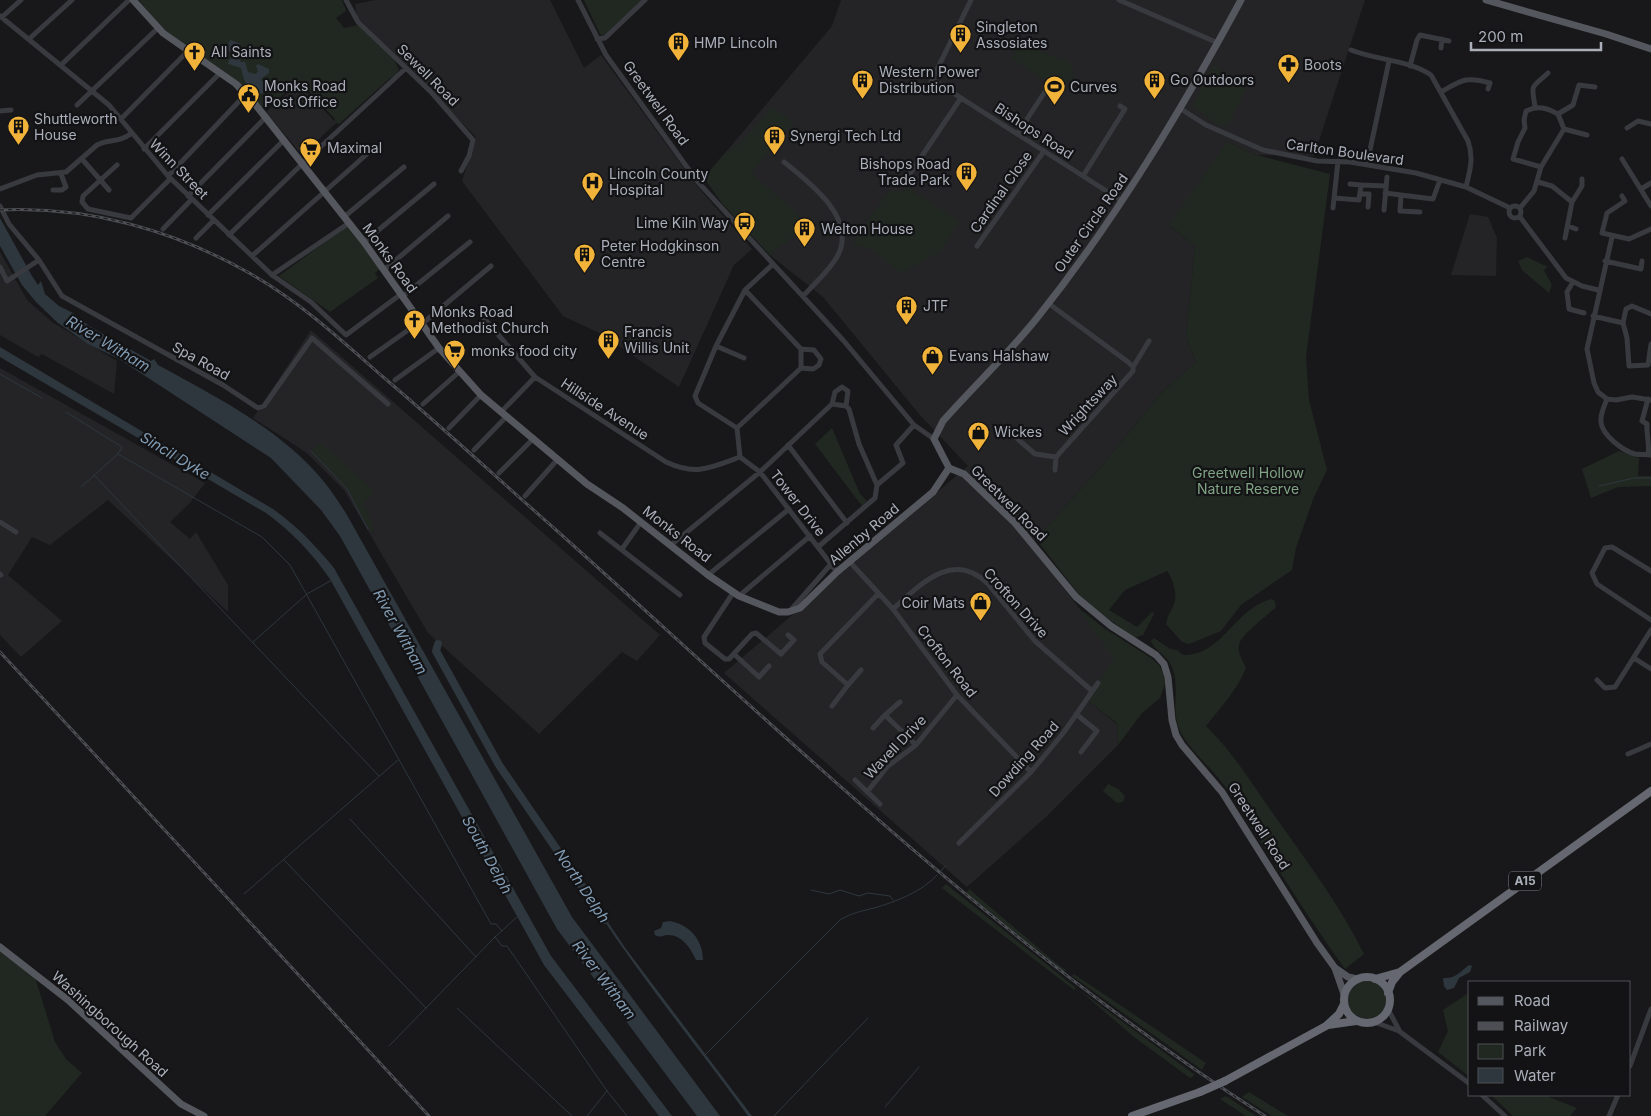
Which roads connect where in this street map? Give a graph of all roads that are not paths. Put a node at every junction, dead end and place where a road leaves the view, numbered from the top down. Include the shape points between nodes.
1 (21, 0) edge
2 (72, 0) edge
3 (129, 0) edge
4 (133, 0) edge
5 (346, 0) edge
6 (578, 0) edge
7 (645, 0) edge
8 (971, 0) edge
9 (1119, 0) edge
10 (1241, 0) edge
11 (1486, 0) edge
12 (1, 17) edge
13 (158, 28) junction
14 (29, 39) junction
15 (597, 39) junction
16 (1442, 40) junction
17 (1449, 41) dead end
18 (1218, 43) junction
19 (1441, 48) dead end
20 (1651, 49) edge
21 (1351, 50) dead end
22 (187, 52) junction
23 (1390, 61) junction
24 (61, 65) junction
25 (1410, 66) junction
26 (405, 69) junction
27 (220, 73) junction
28 (1548, 73) dead end
29 (933, 80) junction
30 (930, 86) dead end
31 (1595, 87) dead end
32 (1488, 89) dead end
33 (1054, 90) dead end
34 (93, 91) junction
35 (1441, 92) junction
36 (246, 94) junction
37 (962, 98) junction
38 (77, 105) dead end
39 (1120, 106) dead end
40 (1535, 106) junction
41 (0, 110) edge
42 (10, 110) dead end
43 (1181, 110) junction
44 (1558, 114) junction
45 (266, 117) junction
46 (121, 119) junction
47 (1651, 124) edge
48 (1627, 128) dead end
49 (1564, 129) junction
50 (132, 133) junction
51 (1018, 133) junction
52 (1587, 135) dead end
53 (284, 140) junction
54 (376, 146) dead end
55 (144, 149) junction
56 (1044, 151) junction
57 (82, 159) junction
58 (1622, 159) dead end
59 (1338, 161) junction
60 (784, 162) dead end
61 (302, 164) junction
62 (1367, 164) junction
63 (117, 165) dead end
64 (404, 167) dead end
65 (1541, 167) junction
66 (461, 171) dead end
67 (61, 174) junction
68 (1083, 176) junction
69 (1387, 177) dead end
70 (169, 178) junction
71 (1582, 179) dead end
72 (100, 180) junction
73 (1440, 180) junction
74 (1538, 182) junction
75 (1651, 183) edge
76 (434, 184) dead end
77 (903, 184) dead end
78 (1350, 184) dead end
79 (1361, 185) junction
80 (1466, 187) junction
81 (0, 189) edge
82 (1386, 189) junction
83 (1641, 189) junction
84 (54, 190) dead end
85 (109, 190) dead end
86 (324, 192) junction
87 (1360, 194) junction
88 (1401, 195) junction
89 (1622, 196) dead end
90 (190, 198) junction
91 (1334, 198) junction
92 (1122, 201) junction
93 (1572, 202) junction
94 (0, 206) edge
95 (1651, 206) edge
96 (1368, 207) dead end
97 (1333, 208) dead end
98 (1510, 208) junction
99 (1520, 208) junction
100 (1384, 210) dead end
101 (1420, 212) dead end
102 (208, 215) junction
103 (448, 216) dead end
104 (1520, 217) junction
105 (214, 220) junction
106 (347, 220) junction
107 (1568, 226) junction
108 (163, 229) dead end
109 (1576, 229) dead end
110 (1651, 229) edge
111 (230, 235) junction
112 (1612, 236) junction
113 (196, 238) dead end
114 (1565, 238) dead end
115 (364, 242) junction
116 (470, 242) dead end
117 (977, 246) dead end
118 (252, 256) junction
119 (39, 260) junction
120 (1605, 261) junction
121 (1642, 261) dead end
122 (772, 265) junction
123 (491, 266) dead end
124 (0, 267) edge
125 (1641, 269) junction
126 (384, 270) junction
127 (272, 274) junction
128 (1639, 276) dead end
129 (1573, 282) junction
130 (745, 290) junction
131 (1598, 290) junction
132 (402, 295) junction
133 (802, 296) junction
134 (1048, 303) junction
135 (1584, 313) dead end
136 (1651, 314) edge
137 (482, 316) dead end
138 (1593, 316) junction
139 (422, 322) junction
140 (1623, 323) junction
141 (1149, 341) dead end
142 (1651, 344) edge
143 (716, 346) junction
144 (439, 348) junction
145 (801, 349) junction
146 (370, 357) dead end
147 (744, 358) dead end
148 (1133, 367) junction
149 (801, 368) junction
150 (459, 372) junction
151 (535, 377) junction
152 (395, 380) dead end
153 (481, 395) junction
154 (1607, 399) junction
155 (1649, 400) edge
156 (388, 404) dead end
157 (423, 404) dead end
158 (832, 404) junction
159 (846, 406) junction
160 (504, 414) junction
161 (914, 425) junction
162 (449, 428) dead end
163 (737, 428) junction
164 (1013, 435) dead end
165 (534, 438) junction
166 (934, 439) junction
167 (788, 445) junction
168 (474, 450) dead end
169 (1649, 455) edge
170 (740, 457) junction
171 (1056, 457) junction
172 (558, 459) junction
173 (949, 468) junction
174 (1056, 470) dead end
175 (760, 472) junction
176 (499, 473) dead end
177 (877, 485) junction
178 (525, 496) dead end
179 (788, 509) junction
180 (0, 522) edge
181 (641, 522) junction
182 (847, 523) junction
183 (16, 532) dead end
184 (600, 533) dead end
185 (810, 536) junction
186 (670, 545) junction
187 (818, 547) junction
188 (622, 548) junction
189 (849, 561) junction
190 (831, 564) junction
191 (1651, 571) edge
192 (837, 572) junction
193 (708, 575) junction
194 (878, 594) junction
195 (680, 595) dead end
196 (736, 595) junction
197 (893, 609) junction
198 (788, 612) junction
199 (1651, 620) edge
200 (1651, 630) edge
201 (788, 635) dead end
202 (734, 654) junction
203 (1634, 658) junction
204 (769, 666) dead end
205 (1651, 669) edge
206 (861, 670) dead end
207 (1597, 680) dead end
208 (1098, 683) dead end
209 (848, 685) junction
210 (1091, 690) junction
211 (957, 695) junction
212 (900, 702) dead end
213 (832, 706) dead end
214 (1076, 714) junction
215 (885, 715) junction
216 (873, 728) dead end
217 (1651, 744) edge
218 (916, 745) junction
219 (1081, 752) dead end
220 (1628, 754) dead end
221 (1031, 772) junction
222 (855, 780) dead end
223 (1651, 791) edge
224 (867, 792) junction
225 (880, 804) dead end
226 (959, 843) dead end
227 (0, 948) edge
228 (1335, 968) junction
229 (1400, 972) junction
230 (1358, 979) junction
231 (1375, 979) junction
232 (1388, 993) junction
233 (1344, 994) junction
234 (1344, 1004) junction
235 (1388, 1008) junction
236 (1651, 1009) edge
237 (1356, 1021) junction
238 (1374, 1022) junction
239 (1326, 1026) junction
240 (1399, 1031) junction
241 (1631, 1063) edge
242 (1468, 1083) edge
243 (1483, 1096) edge
244 (1618, 1096) edge
245 (204, 1116) edge
246 (1132, 1116) edge
247 (1505, 1116) edge
248 (1609, 1116) edge

1 - 12 street
2 - 14 street
3 - 24 street
4 - 13 main road, Monks Road
5 - 26 street, Sewell Road via 358,22
6 - 15 street, Greetwell Road
7 - 15 street via 605,38
8 - 29 street
9 - 18 street
10 - 18 main road, Outer Circle Road
11 - 20 main road
12 - 14 street, Winn Street
13 - 22 main road, Monks Road
13 - 34 street
14 - 24 street, Winn Street
15 - 122 street, Greetwell Road via 697,181
16 - 17 street
16 - 19 street
16 - 25 street via 1420,36
18 - 43 main road, Outer Circle Road
21 - 23 street
22 - 27 main road, Monks Road
22 - 46 street
23 - 25 street
23 - 62 street
24 - 34 street, Winn Street
25 - 35 street via 1431,75
26 - 61 street
26 - 66 street, Sewell Road via 473,140
27 - 36 main road, Monks Road
27 - 55 street
28 - 40 street via 1532,87
29 - 30 street
29 - 37 street, Bishops Road
31 - 44 street via 1578,85 1573,105
32 - 35 street via 1490,83 1472,78
33 - 51 street via 1048,86
34 - 38 street
34 - 46 street, Winn Street
35 - 80 street via 1472,153
36 - 45 main road, Monks Road
36 - 70 street
37 - 51 street, Bishops Road
37 - 77 street
39 - 68 street via 1125,109
40 - 44 street
40 - 65 street via 1526,111 1525,128 1513,159
41 - 42 street
43 - 59 street, Carlton Boulevard via 1206,125 1263,150 1316,161
43 - 92 main road, Outer Circle Road
44 - 49 street
45 - 53 main road, Monks Road
45 - 90 street
46 - 50 street, Winn Street
47 - 48 street via 1638,121
49 - 52 street
49 - 65 street
50 - 55 street, Winn Street
50 - 57 street via 123,140 97,145
51 - 56 street, Bishops Road
53 - 61 main road, Monks Road
53 - 102 street
54 - 86 street
55 - 70 street, Winn Street
56 - 68 street, Bishops Road
56 - 117 street, Cardinal Close
57 - 67 street
57 - 72 street
58 - 83 street
59 - 62 street, Carlton Boulevard
59 - 91 street
60 - 133 street via 815,188 842,230 842,244 837,255
61 - 86 main road, Monks Road
61 - 111 street
62 - 73 street, Carlton Boulevard
63 - 72 street
64 - 106 street
65 - 74 street
67 - 81 street via 37,175
67 - 84 street via 66,187
68 - 92 street, Bishops Road
69 - 82 street
70 - 72 street via 131,218 88,209 82,202 83,196
70 - 90 street, Winn Street
71 - 93 street via 1585,186
72 - 85 street
73 - 80 street, Carlton Boulevard
73 - 88 street via 1434,198
74 - 93 street via 1552,186
74 - 99 street
75 - 83 street
76 - 115 street
78 - 79 street
79 - 82 street
79 - 87 street
80 - 98 street, Carlton Boulevard
82 - 88 street
82 - 100 street
83 - 95 street
86 - 106 main road, Monks Road
86 - 118 street
87 - 91 street via 1359,200
87 - 96 street via 1369,194
88 - 101 street via 1400,211
89 - 112 street via 1625,201 1607,213 1599,233
90 - 102 street, Winn Street
90 - 108 street
91 - 97 street
92 - 134 main road, Outer Circle Road
93 - 107 street
94 - 119 street, Spa Road via 9,224
98 - 99 street, Carlton Boulevard
98 - 104 street, Carlton Boulevard via 1511,217
99 - 104 street
102 - 105 street, Winn Street
103 - 126 street
104 - 129 street, Carlton Boulevard via 1562,274
105 - 111 street, Winn Street
105 - 113 street
106 - 115 main road, Monks Road
106 - 127 street
107 - 109 street
107 - 114 street
110 - 112 street via 1629,239
111 - 118 street, Winn Street
112 - 120 street
115 - 126 main road, Monks Road
116 - 132 street
118 - 127 street, Winn Street
119 - 124 street via 7,281
119 - 156 street, Spa Road via 62,296 223,385 258,408 266,404 312,338
120 - 125 street
120 - 131 street
121 - 125 street
122 - 130 street
122 - 133 street, Greetwell Road
123 - 139 street
125 - 128 street
126 - 132 main road, Monks Road
127 - 132 street, Winn Street via 310,302 346,335
129 - 131 street, Carlton Boulevard
129 - 135 street via 1567,292 1569,309
130 - 143 street
130 - 145 street
131 - 138 street
132 - 139 main road, Monks Road
133 - 161 street, Greetwell Road
134 - 148 street, Wrightsway
134 - 166 main road, Outer Circle Road via 943,421
136 - 140 street via 1628,306
137 - 151 street, Hillside Avenue
138 - 140 street
138 - 154 street via 1587,349 1594,383 1598,392
139 - 144 main road, Monks Road
139 - 146 street
140 - 142 street via 1629,366 1648,364
141 - 148 street, Wrightsway
143 - 147 street
143 - 163 street via 694,396 698,403
144 - 150 main road, Monks Road
144 - 152 street
145 - 149 street
145 - 149 street via 814,350 820,359 819,365 813,369
148 - 171 street, Wrightsway via 1132,374
149 - 163 street
150 - 153 main road, Monks Road
150 - 157 street
151 - 160 street
151 - 170 street, Hillside Avenue via 666,462 682,469 698,471
153 - 160 main road, Monks Road
153 - 162 street
154 - 155 street
154 - 169 street via 1601,415 1605,432 1626,451
155 - 169 street via 1642,421 1647,424
158 - 159 street
158 - 159 street via 835,392 842,387 848,391
158 - 167 street
159 - 177 street via 850,409 859,444
160 - 165 main road, Monks Road
160 - 168 street
161 - 166 street, Greetwell Road
161 - 177 street via 896,445 903,463
163 - 170 street
164 - 171 street via 1035,454
165 - 172 main road, Monks Road
165 - 176 street
166 - 173 main road, Greetwell Road
167 - 175 street
167 - 182 street
170 - 175 street, Tower Drive
171 - 174 street
172 - 178 street
172 - 181 main road, Monks Road
173 - 189 main road, Allenby Road via 933,492
173 - 228 main road, Greetwell Road via 964,474 1015,522 1076,597 1164,664 1172,720 1182,745 1222,792
175 - 179 street, Tower Drive
175 - 186 street
177 - 182 street via 874,498
179 - 185 street, Tower Drive
179 - 193 street
180 - 183 street
181 - 186 main road, Monks Road
181 - 188 street
182 - 187 street
184 - 188 street
185 - 187 street, Tower Drive
185 - 196 street
186 - 193 main road, Monks Road
187 - 190 street, Tower Drive
188 - 195 street
189 - 192 main road, Allenby Road
189 - 194 street, Crofton Road
190 - 192 street, Tower Drive
190 - 198 street
191 - 199 street via 1612,547 1601,551 1592,573 1597,584
192 - 198 main road, Allenby Road via 800,608
193 - 196 main road, Monks Road
194 - 197 street, Crofton Road
194 - 209 street via 820,654 822,662
196 - 198 main road, Monks Road via 771,610
196 - 202 street via 704,637 705,643 721,657 729,659
197 - 210 street, Crofton Drive via 940,572 968,570 988,584 1048,654
197 - 211 street, Crofton Road
200 - 203 street
201 - 202 street via 794,640 782,654 756,633
202 - 204 street via 759,677
203 - 205 street
203 - 207 street via 1615,687 1605,688
206 - 209 street
208 - 210 street, Dowding Road
209 - 213 street
210 - 214 street, Dowding Road
211 - 218 street, Wavell Drive
211 - 221 street, Crofton Road
212 - 215 street
214 - 219 street via 1097,731
214 - 221 street, Dowding Road
215 - 216 street
215 - 218 street
217 - 220 street
218 - 224 street, Wavell Drive via 888,766
221 - 226 street, Dowding Road
222 - 224 street, Wavell Drive
223 - 229 highway, A15
224 - 225 street, Wavell Drive
227 - 245 main road, Washingborough Road via 68,1000 180,1104
228 - 230 main road, Greetwell Road via 1348,977
228 - 233 main road, Greetwell Road
229 - 231 highway, A15
229 - 232 highway, A15
230 - 231 highway, A15
230 - 233 highway
231 - 232 highway
232 - 235 highway, A15
233 - 234 highway
234 - 237 highway
234 - 239 highway
235 - 238 highway
235 - 240 street
236 - 241 street
237 - 238 highway
237 - 239 highway
238 - 240 street
239 - 246 highway, bridge via 1225,1081
240 - 242 street
243 - 247 street
244 - 248 street

